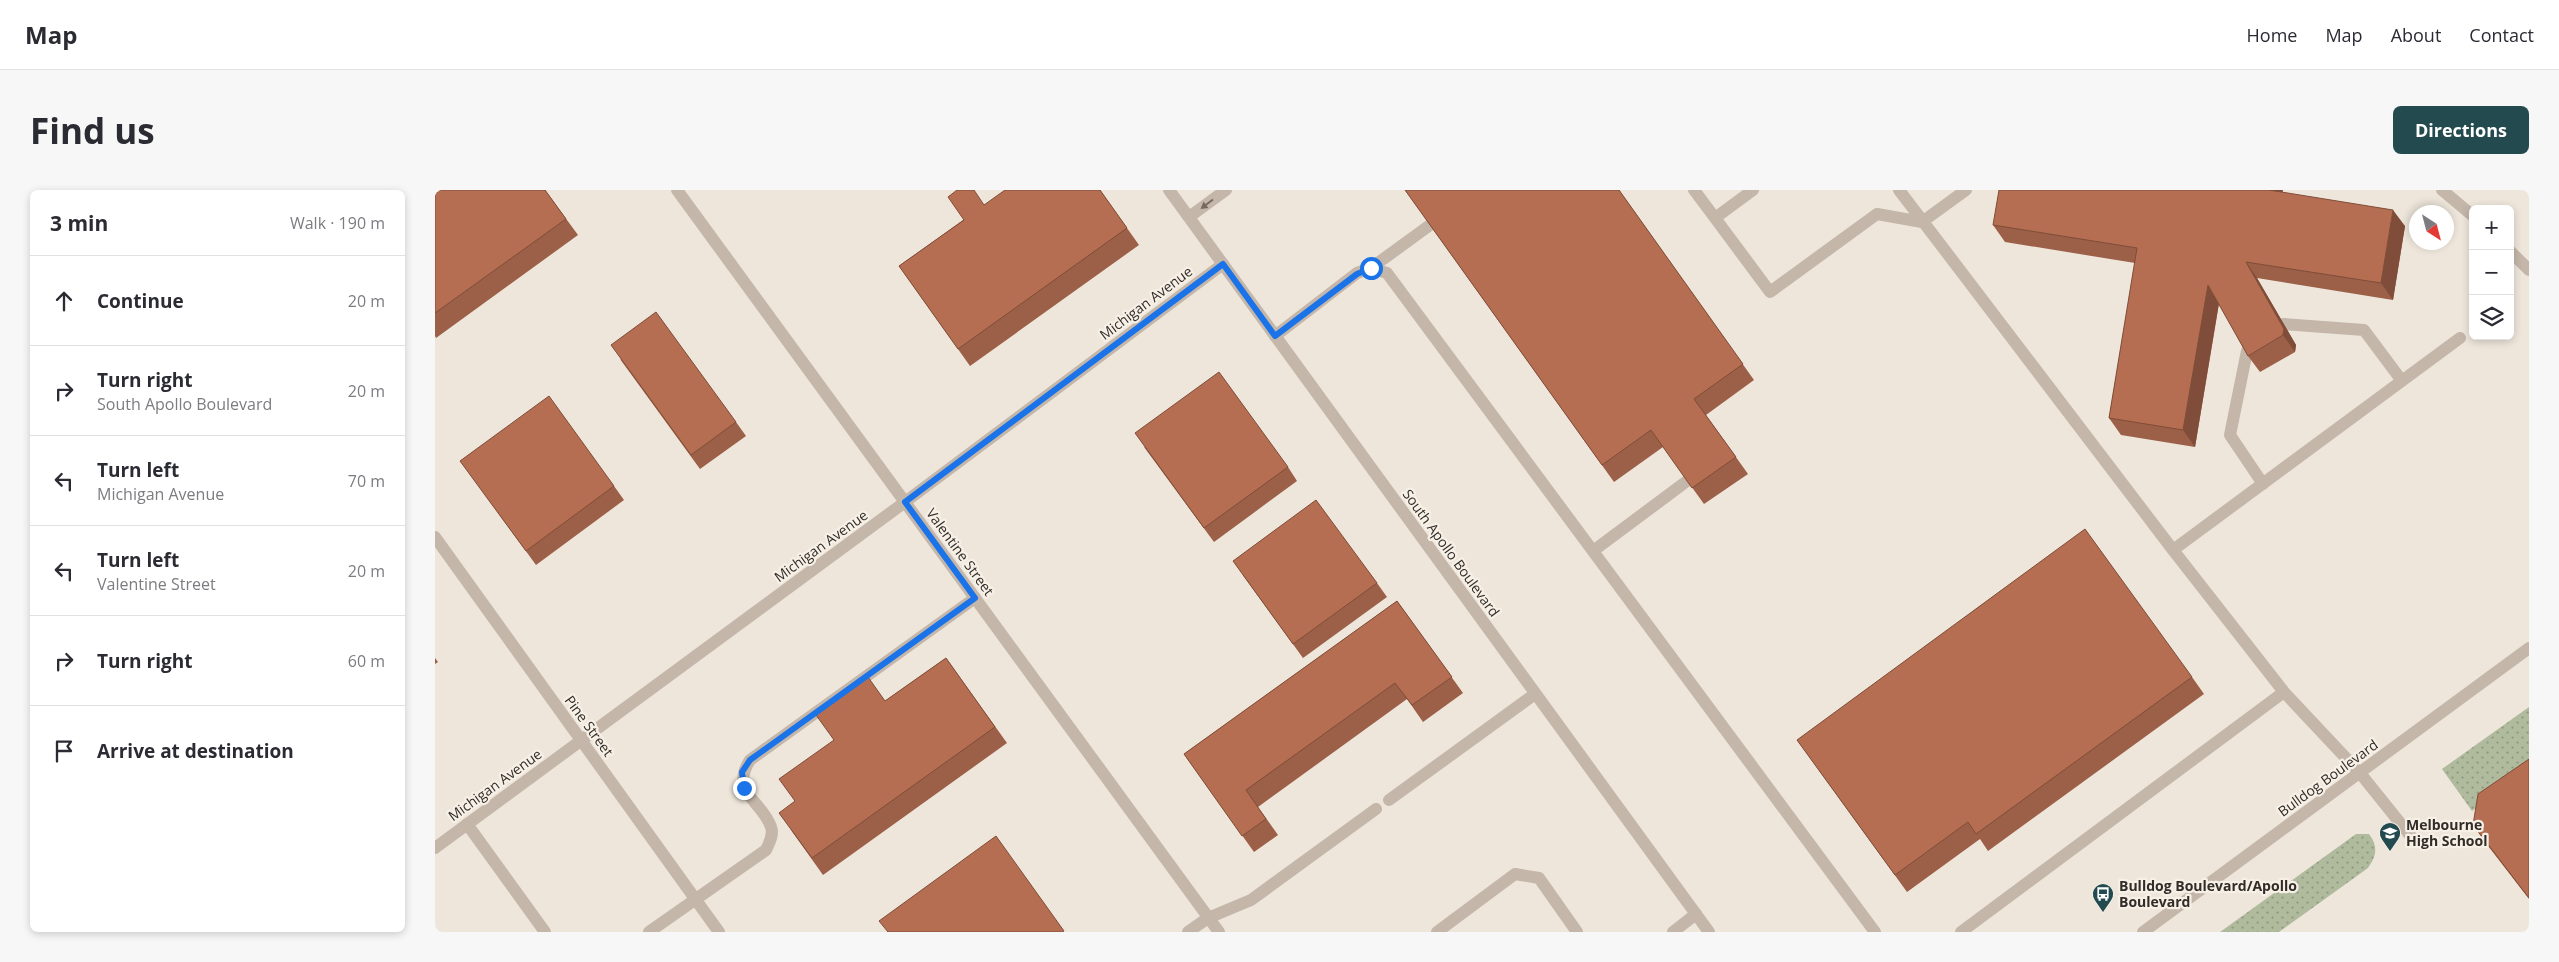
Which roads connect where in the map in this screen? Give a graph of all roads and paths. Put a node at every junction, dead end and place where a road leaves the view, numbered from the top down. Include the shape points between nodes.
1 (677, 190) edge
2 (1169, 190) edge
3 (1226, 190) edge
4 (1694, 190) edge
5 (1753, 190) edge
6 (1899, 190) edge
7 (1966, 190) edge
8 (2443, 190) edge
9 (2469, 213) edge
10 (1189, 217) junction
11 (1715, 218) junction
12 (1923, 222) junction
13 (1430, 225) edge
14 (2514, 255) edge
15 (1223, 264) junction
16 (1371, 268) junction
17 (2529, 270) edge
18 (2284, 324) edge
19 (1275, 336) junction
20 (2460, 338) dead end
21 (2247, 351) edge
22 (2402, 381) junction
23 (1687, 481) edge
24 (2263, 484) junction
25 (905, 502) junction
26 (435, 537) edge
27 (2173, 550) junction
28 (1593, 551) junction
29 (975, 598) junction
30 (2529, 648) edge
31 (2284, 692) junction
32 (1535, 694) junction
33 (582, 741) junction
34 (2360, 773) junction
35 (1389, 800) dead end
36 (1376, 809) dead end
37 (467, 824) junction
38 (2413, 839) dead end
39 (435, 848) edge
40 (695, 898) junction
41 (1696, 914) junction
42 (1208, 918) junction
43 (545, 932) edge
44 (649, 932) edge
45 (719, 932) edge
46 (1188, 932) edge
47 (1219, 932) edge
48 (1437, 932) edge
49 (1577, 932) edge
50 (1673, 932) edge
51 (1709, 932) edge
52 (1875, 932) edge
53 (1961, 932) edge
54 (2143, 932) edge

1 - 25 street, Valentine Street
2 - 10 street, South Apollo Boulevard
3 -> 10 street
4 - 11 street
5 - 11 street
6 - 12 street
7 - 12 street
8 - 9 street
10 - 15 street, South Apollo Boulevard
11 - 12 street via 1770,292 1877,214
12 - 27 street
13 - 16 street
14 - 17 street
15 - 19 street, South Apollo Boulevard
15 - 25 street, Michigan Avenue
16 - 19 street via 1357,274
16 - 28 street via 1387,273
18 - 22 street via 2364,330
19 - 32 street, South Apollo Boulevard
20 - 22 street
21 - 24 street via 2230,435
22 - 24 street
23 - 28 street
24 - 27 street
25 - 29 street, Valentine Street
25 - 33 street, Michigan Avenue
26 - 33 street, Pine Street
27 - 31 street
28 - 52 street
29 - 40 street via 750,760 742,772 744,788 772,828 771,839 766,850
29 - 42 street, Valentine Street
30 - 34 street, Bulldog Boulevard
31 - 34 street
31 - 53 street
32 - 35 street
32 - 41 street, South Apollo Boulevard
33 - 37 street, Michigan Avenue
33 - 40 street, Pine Street
34 - 38 street
34 - 54 street, Bulldog Boulevard
36 - 42 street via 1251,900
37 - 39 street, Michigan Avenue
37 - 43 street
40 - 44 street
40 - 45 street, Pine Street
41 - 50 street
41 - 51 street, South Apollo Boulevard
42 - 46 street
42 - 47 street, Valentine Street
48 - 49 street via 1515,874 1539,878

